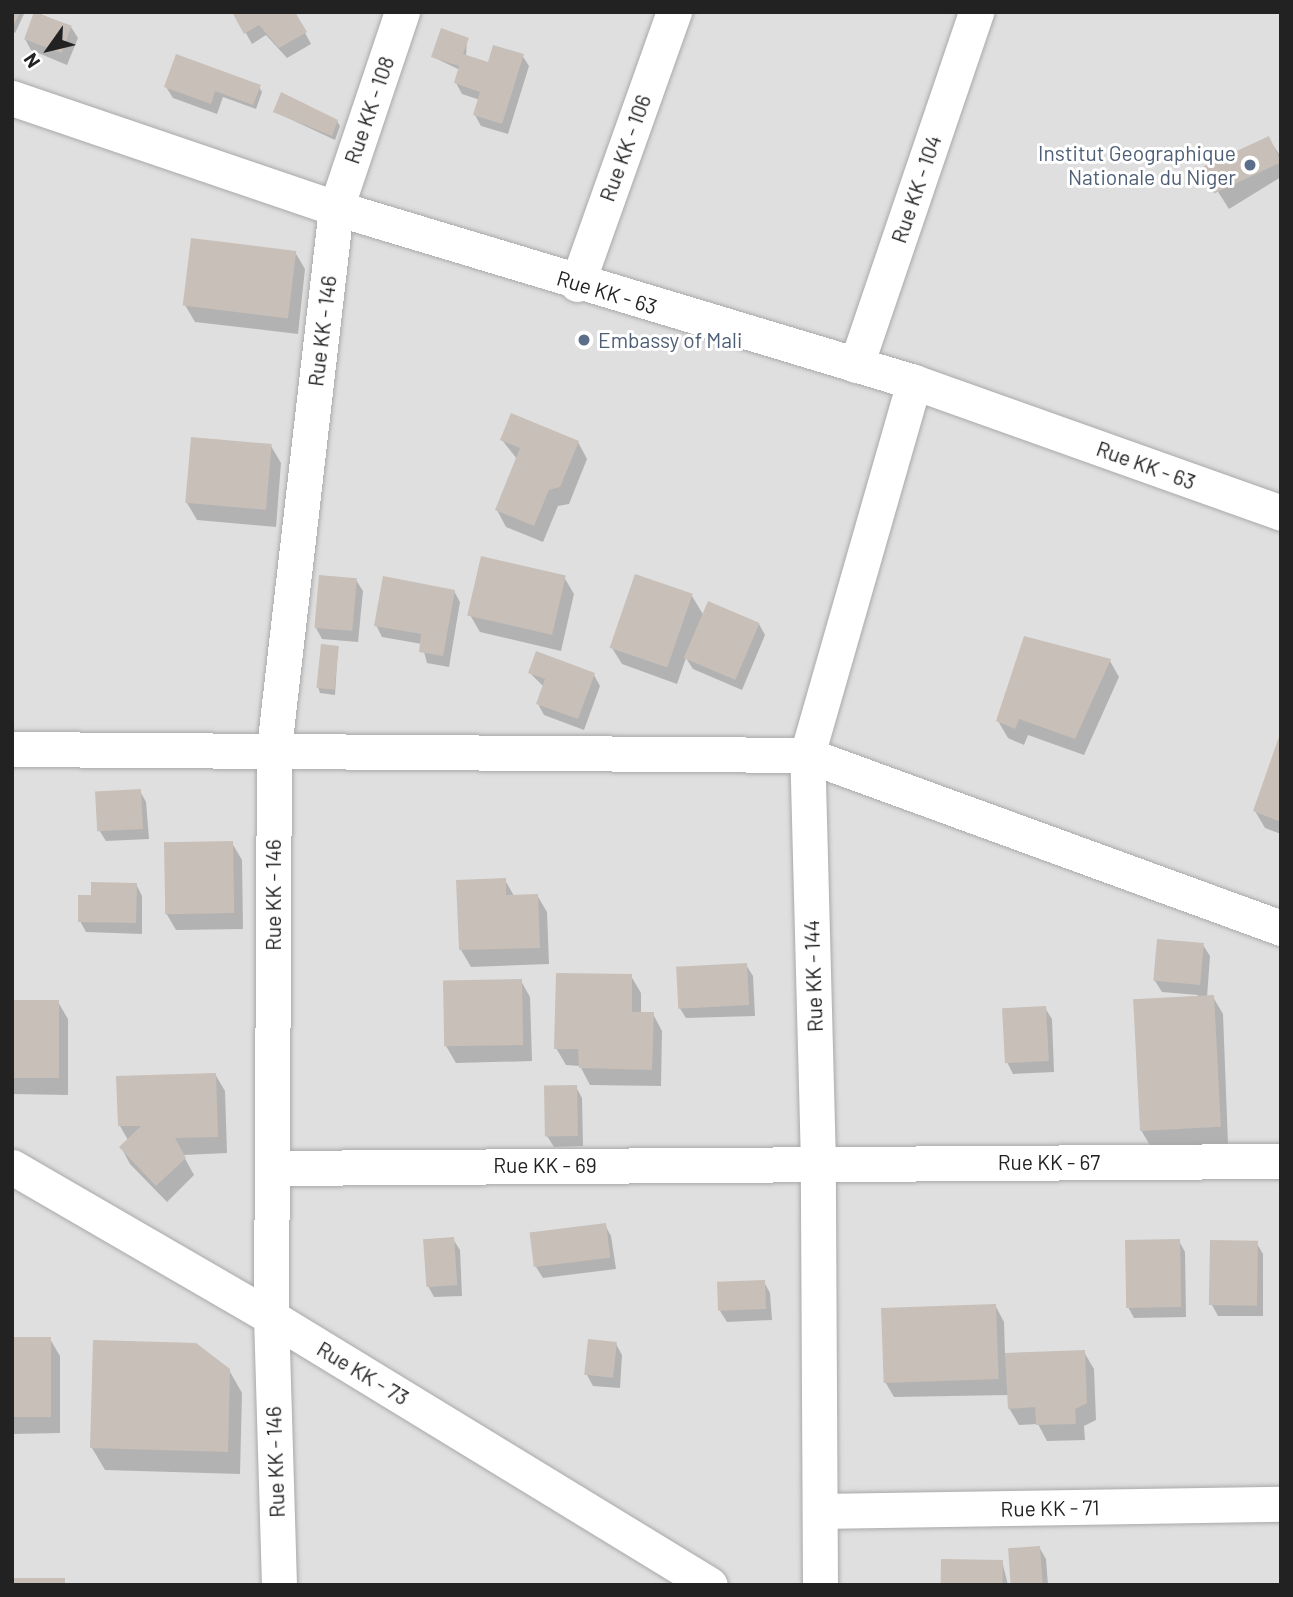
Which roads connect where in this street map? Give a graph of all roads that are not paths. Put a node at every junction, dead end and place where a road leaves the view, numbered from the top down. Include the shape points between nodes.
1 (402, 12) edge
2 (674, 12) edge
3 (976, 12) edge
4 (12, 98) edge
5 (336, 208) junction
6 (577, 284) junction
7 (856, 365) junction
8 (914, 382) junction
9 (1281, 513) edge
10 (274, 748) junction
11 (12, 749) edge
12 (807, 755) junction
13 (1281, 928) edge
14 (1281, 1161) edge
15 (818, 1163) junction
16 (12, 1167) edge
17 (272, 1168) junction
18 (271, 1317) junction
19 (1281, 1504) edge
20 (820, 1511) junction
21 (279, 1585) edge
22 (710, 1585) edge
23 (820, 1585) edge

1 - 5 street, Rue KK - 108
2 - 6 street, Rue KK - 106
3 - 7 street, Rue KK - 104
4 - 5 street, Rue KK - 63
5 - 6 street, Rue KK - 63
5 - 10 street, Rue KK - 146
6 - 7 street, Rue KK - 63
7 - 8 street, Rue KK - 63
8 - 9 street, Rue KK - 63
8 - 12 street, Rue KK - 144
10 - 11 street
10 - 12 street
10 - 17 street, Rue KK - 146
12 - 13 street
12 - 15 street, Rue KK - 144
14 - 15 street, Rue KK - 67
15 - 17 street, Rue KK - 69
15 - 20 street, Rue KK - 144
16 - 18 street, Rue KK - 73
17 - 18 street, Rue KK - 146
18 - 21 street, Rue KK - 146
18 - 22 street, Rue KK - 73
19 - 20 street, Rue KK - 71
20 - 23 street, Rue KK - 144

